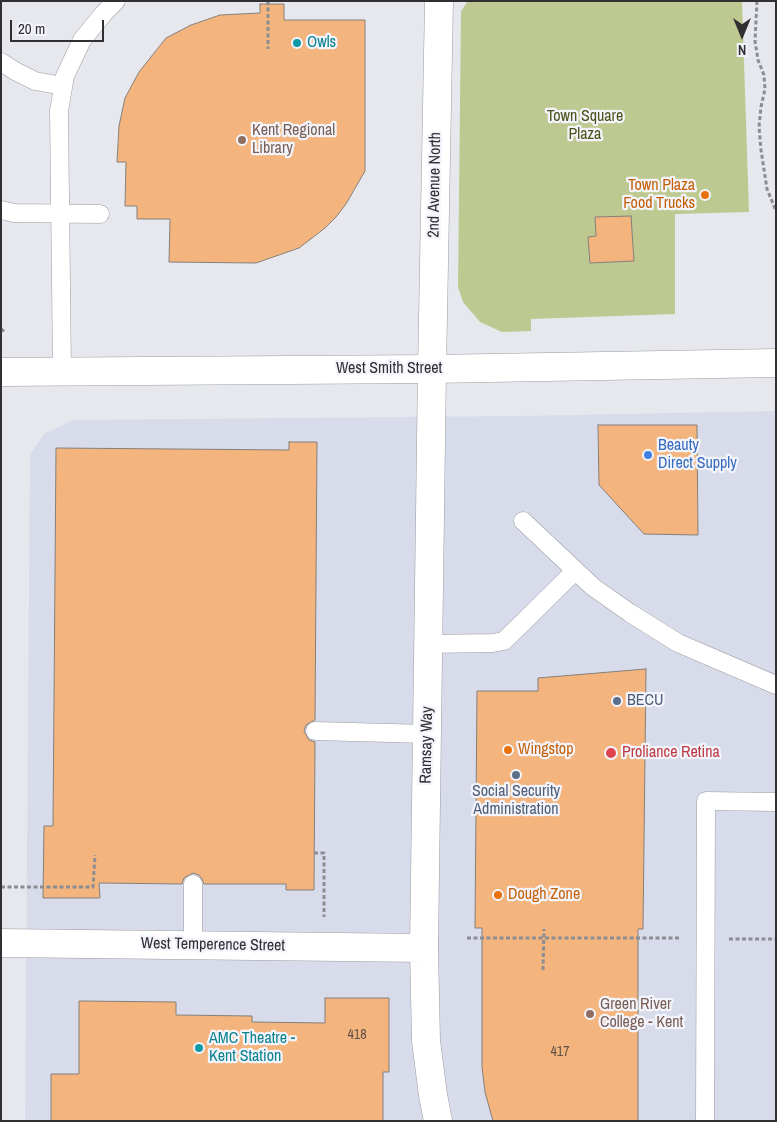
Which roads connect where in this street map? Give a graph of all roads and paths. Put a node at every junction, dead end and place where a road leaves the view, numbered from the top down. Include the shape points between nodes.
1 (116, 1) edge
2 (268, 1) edge
3 (439, 1) edge
4 (757, 1) edge
5 (268, 49) dead end
6 (1, 62) edge
7 (63, 86) junction
8 (1, 210) edge
9 (776, 211) edge
10 (60, 213) junction
11 (100, 214) dead end
12 (1, 329) edge
13 (4, 332) dead end
14 (776, 363) edge
15 (432, 369) junction
16 (62, 371) junction
17 (1, 372) edge
18 (523, 521) dead end
19 (575, 570) junction
20 (428, 644) junction
21 (776, 685) edge
22 (315, 731) dead end
23 (427, 734) junction
24 (776, 802) edge
25 (314, 853) dead end
26 (95, 855) dead end
27 (193, 884) dead end
28 (1, 886) edge
29 (324, 917) dead end
30 (544, 929) dead end
31 (467, 938) dead end
32 (686, 938) dead end
33 (722, 938) dead end
34 (776, 939) edge
35 (1, 943) edge
36 (193, 945) junction
37 (424, 948) junction
38 (543, 970) dead end
39 (438, 1121) edge
40 (705, 1121) edge

1 - 7 lane via 82,40
2 - 5 path
3 - 15 street, 2nd Avenue North
4 - 9 path via 755,41 765,88 760,114 761,150 768,189
6 - 7 lane via 35,81
7 - 10 lane via 59,111
8 - 10 lane
10 - 11 lane
10 - 16 lane
12 - 13 path
14 - 15 street, West Smith Street
15 - 16 street, West Smith Street
15 - 20 street, Ramsay Way
16 - 17 street, West Smith Street
18 - 19 lane
19 - 20 lane via 504,641
19 - 21 lane via 593,587 678,643
20 - 23 street, Ramsay Way
22 - 23 lane
23 - 37 street, Ramsay Way
24 - 40 lane via 706,802
25 - 29 path via 324,853
26 - 28 path via 93,886
27 - 36 lane
30 - 38 path, bridge
31 - 32 path
33 - 34 path
35 - 36 street, West Temperence Street
36 - 37 street, West Temperence Street
37 - 39 street, Ramsay Way via 426,1041

